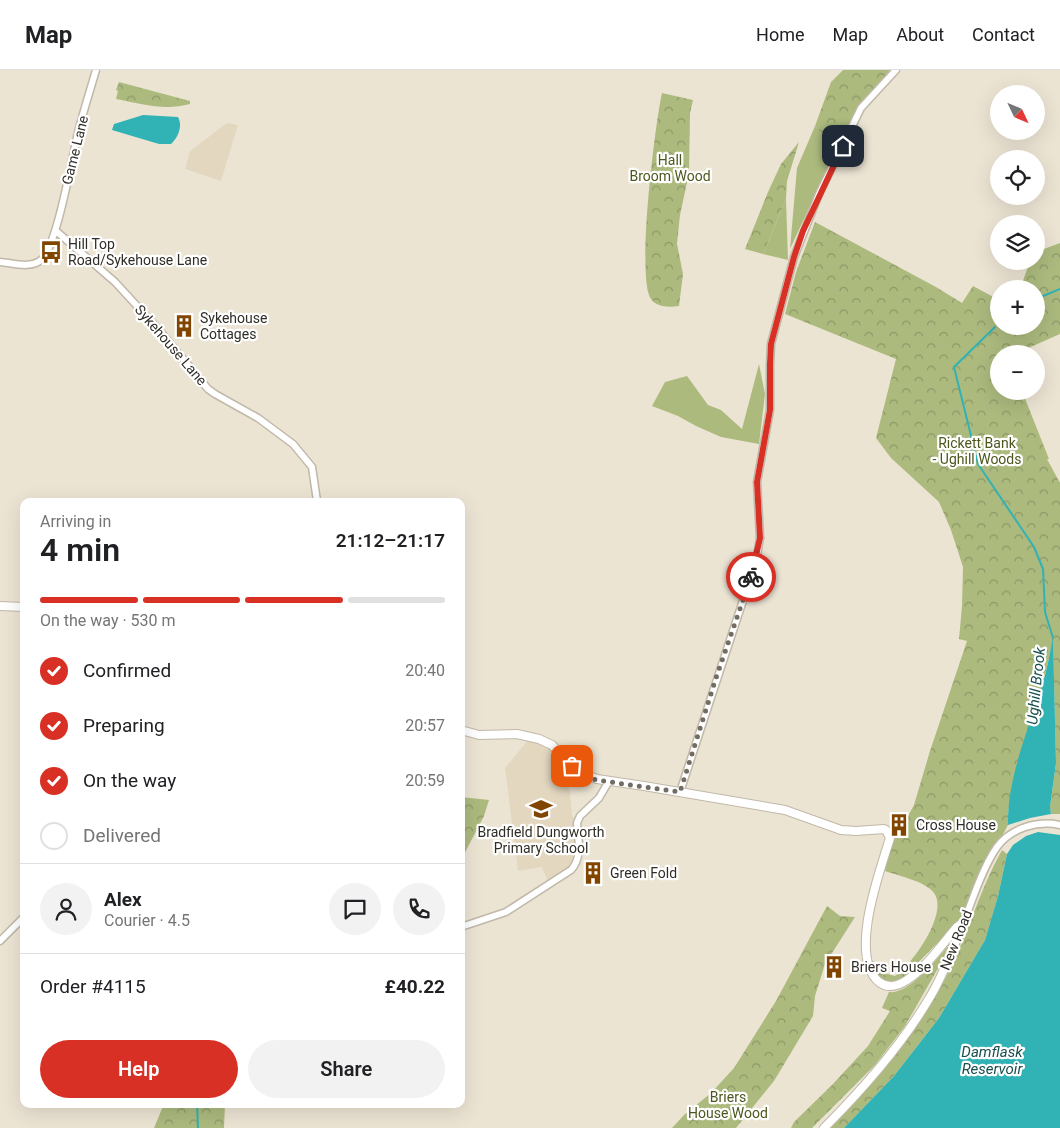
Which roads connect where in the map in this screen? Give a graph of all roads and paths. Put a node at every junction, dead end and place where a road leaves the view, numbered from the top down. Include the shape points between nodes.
1 (96, 70) edge
2 (896, 70) edge
3 (56, 231) junction
4 (0, 262) edge
5 (317, 498) edge
6 (0, 606) edge
7 (20, 607) edge
8 (465, 731) edge
9 (609, 781) junction
10 (680, 792) junction
11 (1059, 823) edge
12 (20, 921) edge
13 (964, 922) junction
14 (465, 926) edge
15 (0, 941) edge
16 (824, 1128) edge

1 - 3 street, Game Lane
2 - 10 street via 861,108 819,194 794,257 771,344 770,410 757,482 760,538 756,561
3 - 4 street, Game Lane via 40,261 25,265
3 - 5 street, Sykehouse Lane via 125,292 208,389 258,418 293,444 312,467
6 - 7 main road
8 - 9 main road via 487,735 524,734 539,739 552,745 579,773
9 - 10 main road
9 - 14 street via 595,804 576,823 579,854 571,870 506,912
10 - 13 main road via 785,810 841,830 884,829 889,832 870,904 866,941 870,971 883,985 901,984 912,977
11 - 13 street, New Road via 1024,827 995,849
12 - 15 street
13 - 16 main road, New Road via 943,972 912,1025

